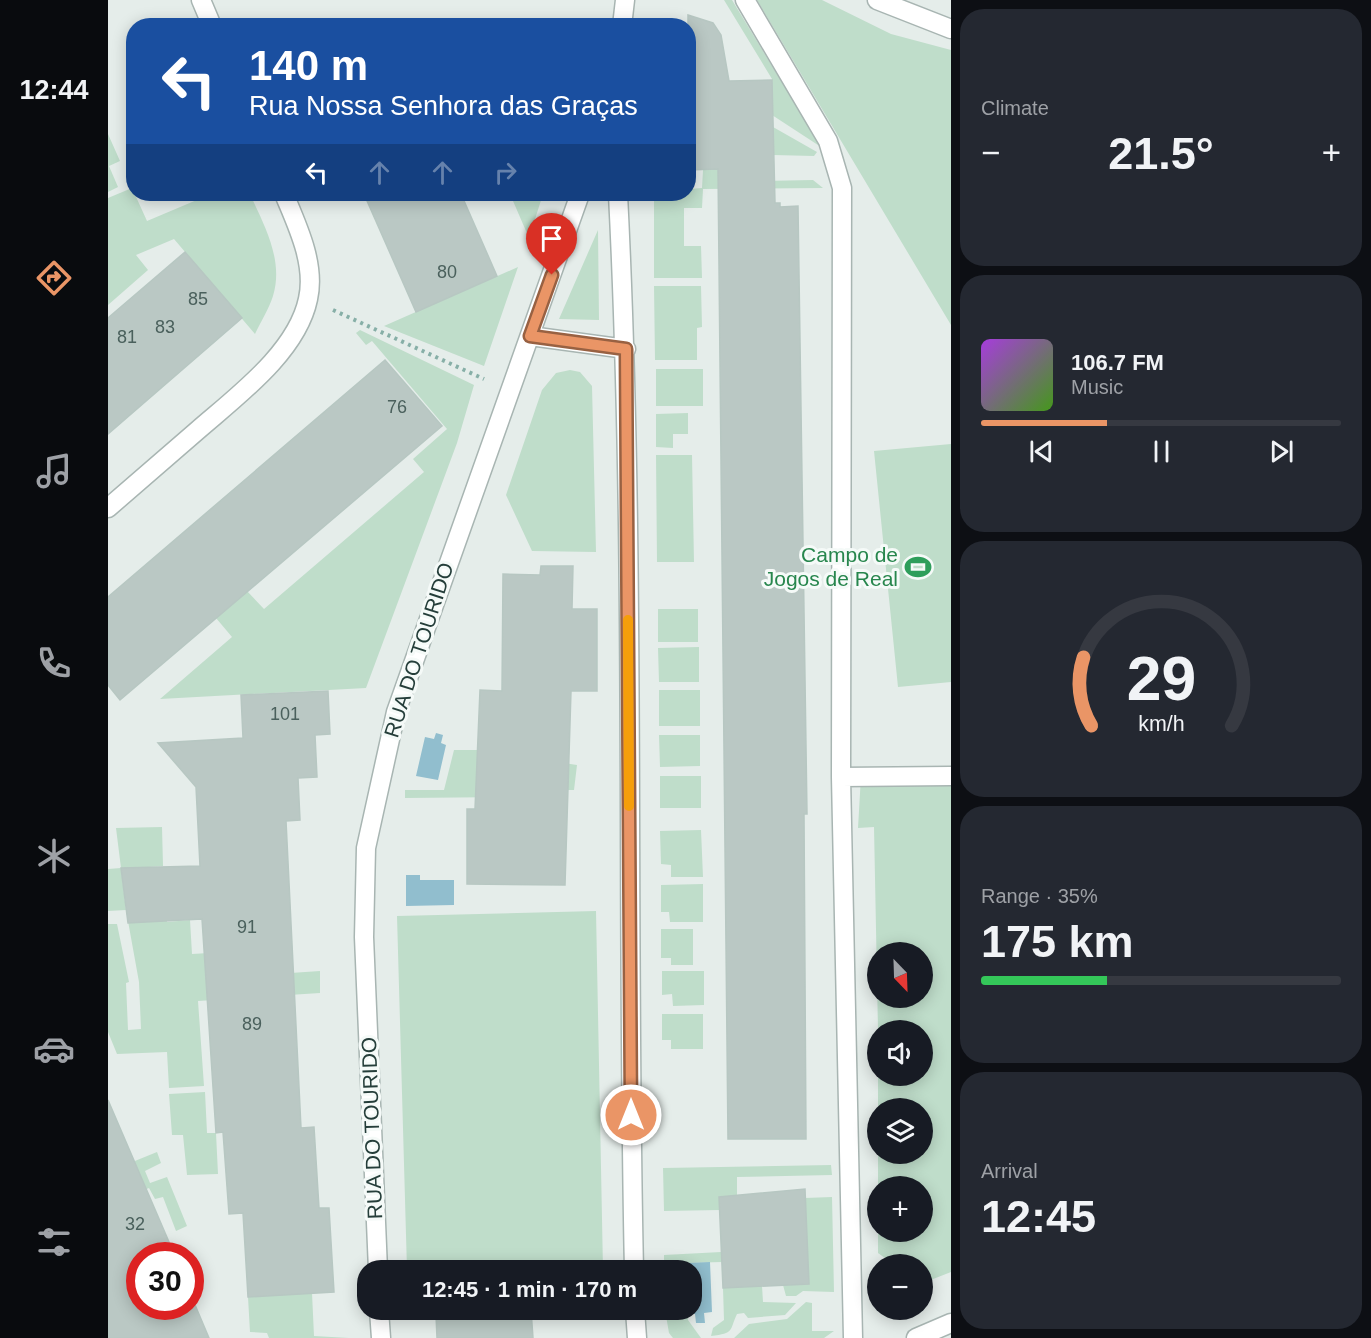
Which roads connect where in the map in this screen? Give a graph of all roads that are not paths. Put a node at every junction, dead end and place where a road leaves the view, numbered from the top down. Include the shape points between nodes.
1 (201, 0) edge
2 (625, 0) edge
3 (746, 0) edge
4 (877, 0) edge
5 (209, 18) edge
6 (623, 18) edge
7 (951, 29) edge
8 (287, 201) edge
9 (578, 201) edge
10 (618, 201) edge
11 (530, 336) junction
12 (626, 349) junction
13 (108, 508) edge
14 (951, 776) edge
15 (841, 777) junction
16 (378, 1260) edge
17 (634, 1260) edge
18 (380, 1320) edge
19 (636, 1320) edge
20 (951, 1323) edge
21 (381, 1338) edge
22 (637, 1338) edge
23 (854, 1338) edge
24 (916, 1338) edge

1 - 5 street
2 - 6 street
3 - 15 street via 828,141 842,188
4 - 7 street
8 - 13 street via 307,261 308,298 295,333 261,375
9 - 11 street, RUA DO TOURIDO
10 - 12 street
11 - 12 street
11 - 16 street, RUA DO TOURIDO via 396,712 366,848 364,937
12 - 17 street
14 - 15 street
15 - 23 street
18 - 21 street
19 - 22 street
20 - 24 street

